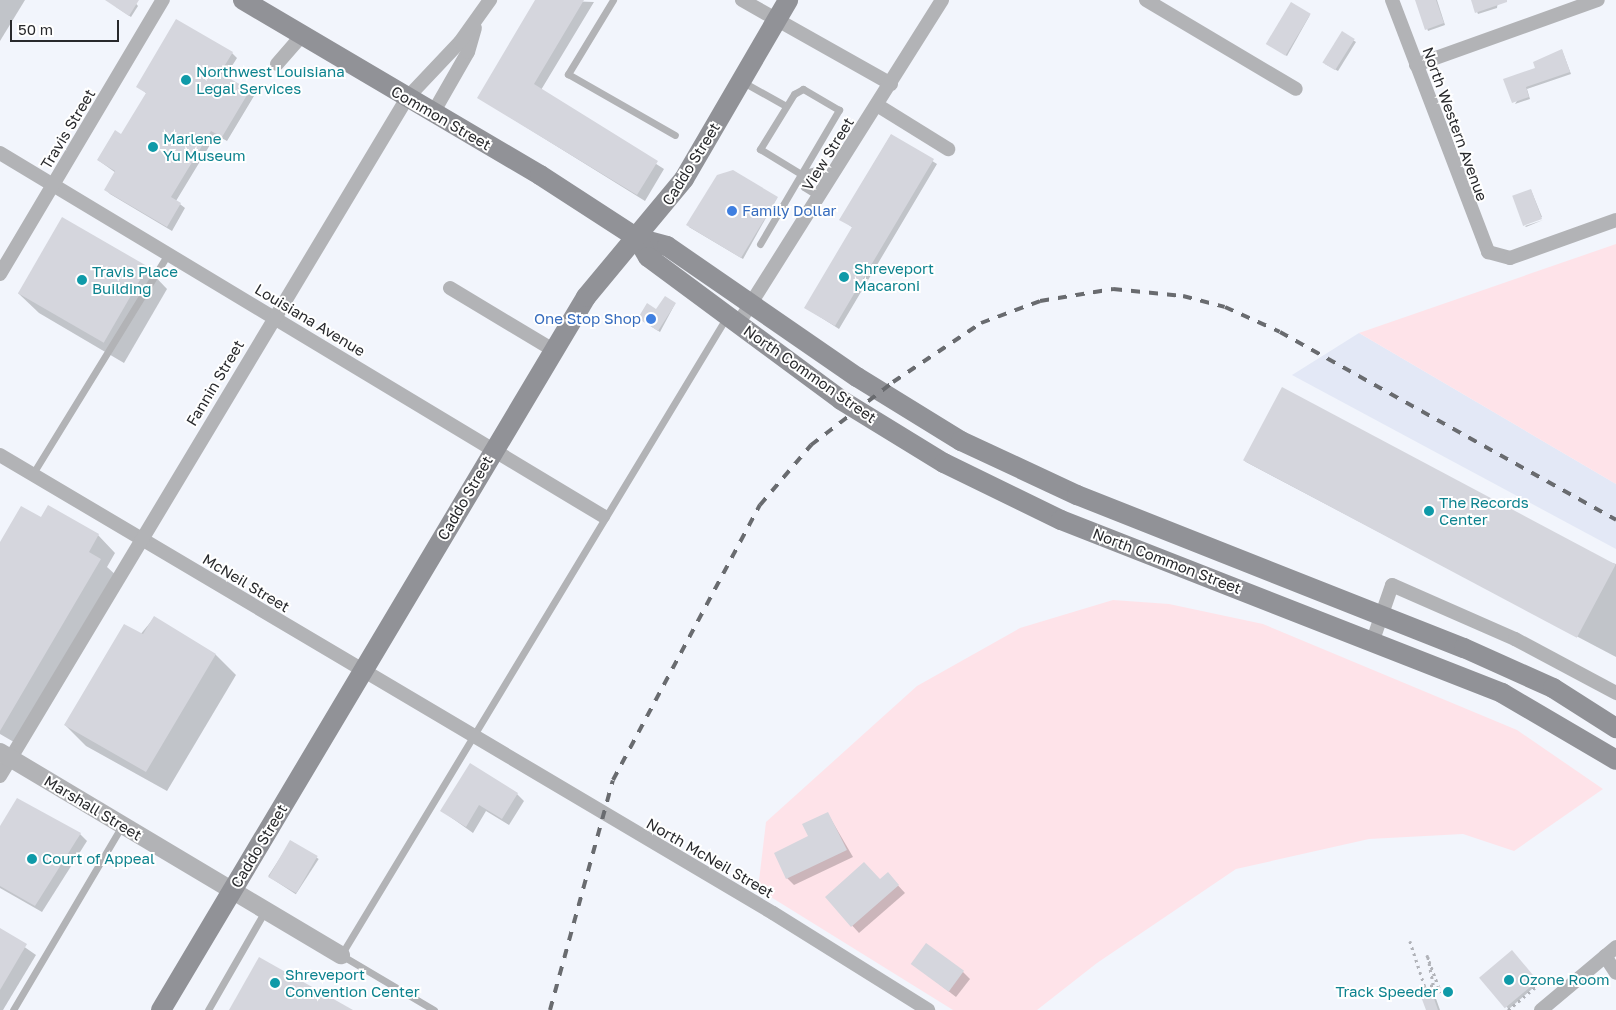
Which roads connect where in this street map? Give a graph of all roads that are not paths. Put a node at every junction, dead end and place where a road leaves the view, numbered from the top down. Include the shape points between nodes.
1 (163, 0) edge
2 (243, 0) edge
3 (490, 0) edge
4 (613, 0) edge
5 (742, 0) edge
6 (788, 0) edge
7 (942, 0) edge
8 (1146, 0) edge
9 (1392, 0) edge
10 (1598, 0) edge
11 (477, 20) junction
12 (776, 21) junction
13 (302, 35) junction
14 (277, 64) dead end
15 (1416, 65) junction
16 (741, 81) junction
17 (891, 84) junction
18 (1296, 89) dead end
19 (407, 98) junction
20 (878, 105) junction
21 (786, 106) junction
22 (433, 113) junction
23 (676, 135) dead end
24 (948, 149) dead end
25 (0, 154) edge
26 (801, 174) junction
27 (830, 179) junction
28 (53, 185) junction
29 (820, 197) junction
30 (1616, 220) edge
31 (637, 238) junction
32 (760, 244) dead end
33 (168, 254) junction
34 (0, 274) edge
35 (450, 288) dead end
36 (753, 304) junction
37 (273, 317) junction
38 (733, 320) junction
39 (553, 350) junction
40 (494, 448) junction
41 (0, 455) edge
42 (32, 475) junction
43 (603, 516) junction
44 (141, 540) junction
45 (1381, 615) junction
46 (1373, 640) junction
47 (364, 672) junction
48 (1616, 693) edge
49 (1616, 728) edge
50 (475, 738) junction
51 (5, 755) edge
52 (1616, 760) edge
53 (0, 776) edge
54 (122, 826) junction
55 (232, 891) junction
56 (266, 910) junction
57 (1616, 947) edge
58 (341, 955) junction
59 (1605, 956) junction
60 (1616, 973) edge
61 (918, 1008) edge
62 (13, 1010) edge
63 (161, 1010) edge
64 (208, 1010) edge
65 (434, 1010) edge
66 (1540, 1010) edge

1 - 28 street, Travis Street
2 - 13 main road, Common Street
3 - 11 street, Fannin Street
4 - 23 lane via 568,74
5 - 12 street
6 - 12 main road, Caddo Street
7 - 17 street, View Street
8 - 18 street
9 - 15 street, North Western Avenue
10 - 15 street
11 - 19 street, Fannin Street
11 - 22 street, Fannin Street via 468,52
12 - 16 main road, Caddo Street
12 - 17 street
13 - 14 street
13 - 19 main road, Common Street
15 - 30 street, North Western Avenue via 1481,243 1493,255 1510,258
16 - 21 lane
16 - 31 main road, Caddo Street via 684,179
17 - 20 street, View Street
19 - 22 main road, Common Street
19 - 37 street, Fannin Street
20 - 24 street
20 - 27 street, View Street
21 - 26 lane via 760,149
21 - 26 lane via 803,89 839,110
22 - 31 main road, Common Street
25 - 28 street, Louisiana Avenue
26 - 27 lane via 816,170
26 - 29 lane via 804,187
26 - 32 lane
27 - 29 street, View Street
28 - 33 street, Louisiana Avenue
28 - 34 street, Travis Street
29 - 36 street, View Street
31 - 36 main road, Common Street via 667,246
31 - 38 main road, Common Street via 648,257
31 - 39 main road, Caddo Street via 597,281
33 - 37 street, Louisiana Avenue
33 - 42 lane
35 - 39 street
36 - 38 street, View Street
36 - 45 main road, North Common Street via 906,409 1008,465
37 - 40 street, Louisiana Avenue
37 - 44 street, Fannin Street
38 - 43 lane
38 - 46 main road, North Common Street via 841,400 944,463 1061,520
39 - 40 main road, Caddo Street
40 - 43 street, Louisiana Avenue
40 - 47 main road, Caddo Street
41 - 42 street, McNeil Street
42 - 44 street, McNeil Street
43 - 50 lane
44 - 47 street, McNeil Street
44 - 51 street, Fannin Street
45 - 46 street
45 - 48 street via 1392,585 1515,639
45 - 49 main road, North Common Street via 1553,688
46 - 52 main road, North Common Street via 1502,693
47 - 50 street, McNeil Street
47 - 55 main road, Caddo Street
50 - 58 lane
50 - 61 street, North McNeil Street via 773,913
51 - 53 street, Fannin Street
51 - 54 street, Marshall Street
54 - 55 street, Marshall Street
54 - 62 lane
55 - 56 street, Marshall Street
55 - 63 main road, Caddo Street
56 - 58 street, Marshall Street
56 - 64 lane
57 - 59 street
58 - 65 lane
59 - 60 street
59 - 66 street

